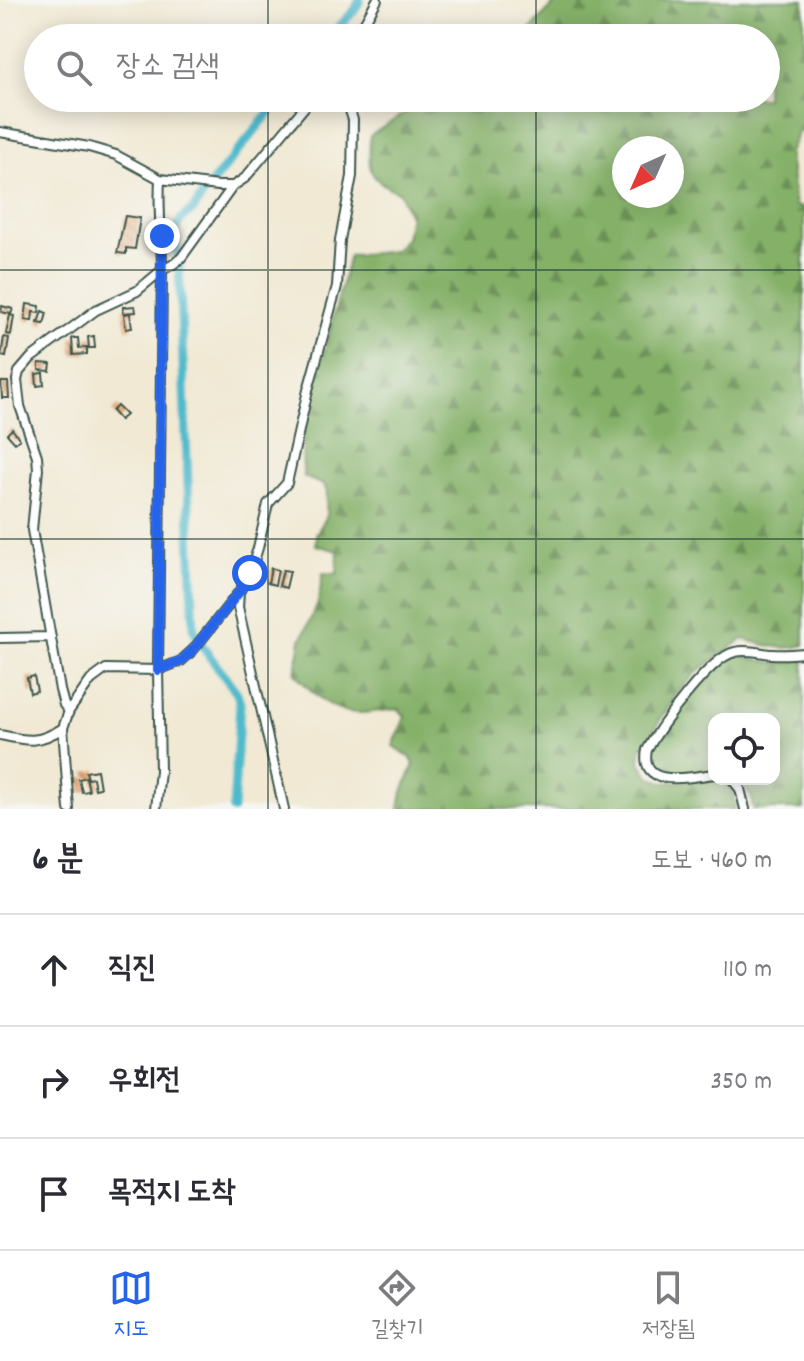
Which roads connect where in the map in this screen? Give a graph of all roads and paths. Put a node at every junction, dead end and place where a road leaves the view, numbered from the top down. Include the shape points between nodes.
1 (377, 0) edge
2 (364, 24) edge
3 (300, 112) edge
4 (350, 112) edge
5 (0, 132) edge
6 (160, 179) junction
7 (233, 186) junction
8 (162, 270) junction
9 (239, 592) junction
10 (51, 637) junction
11 (0, 638) edge
12 (804, 653) edge
13 (158, 670) junction
14 (69, 711) junction
15 (63, 728) junction
16 (0, 735) edge
17 (708, 774) edge
18 (737, 785) edge
19 (69, 809) edge
20 (156, 809) edge
21 (284, 809) edge
22 (745, 809) edge

1 - 2 street
3 - 7 street
4 - 9 street via 352,176 337,286 287,483 268,504 250,573
5 - 6 street via 103,151
6 - 7 street
6 - 8 street
7 - 8 street via 181,258
8 - 10 street via 137,291 96,310 19,372 20,406 37,456 32,530
8 - 13 street
9 - 13 street via 193,650
9 - 21 street via 238,607
10 - 11 street
10 - 14 street
12 - 17 street via 733,652 688,691 647,750 645,761 665,778
13 - 14 street via 106,669
13 - 20 street
14 - 15 street
15 - 16 street via 32,741
15 - 19 street
18 - 22 street

